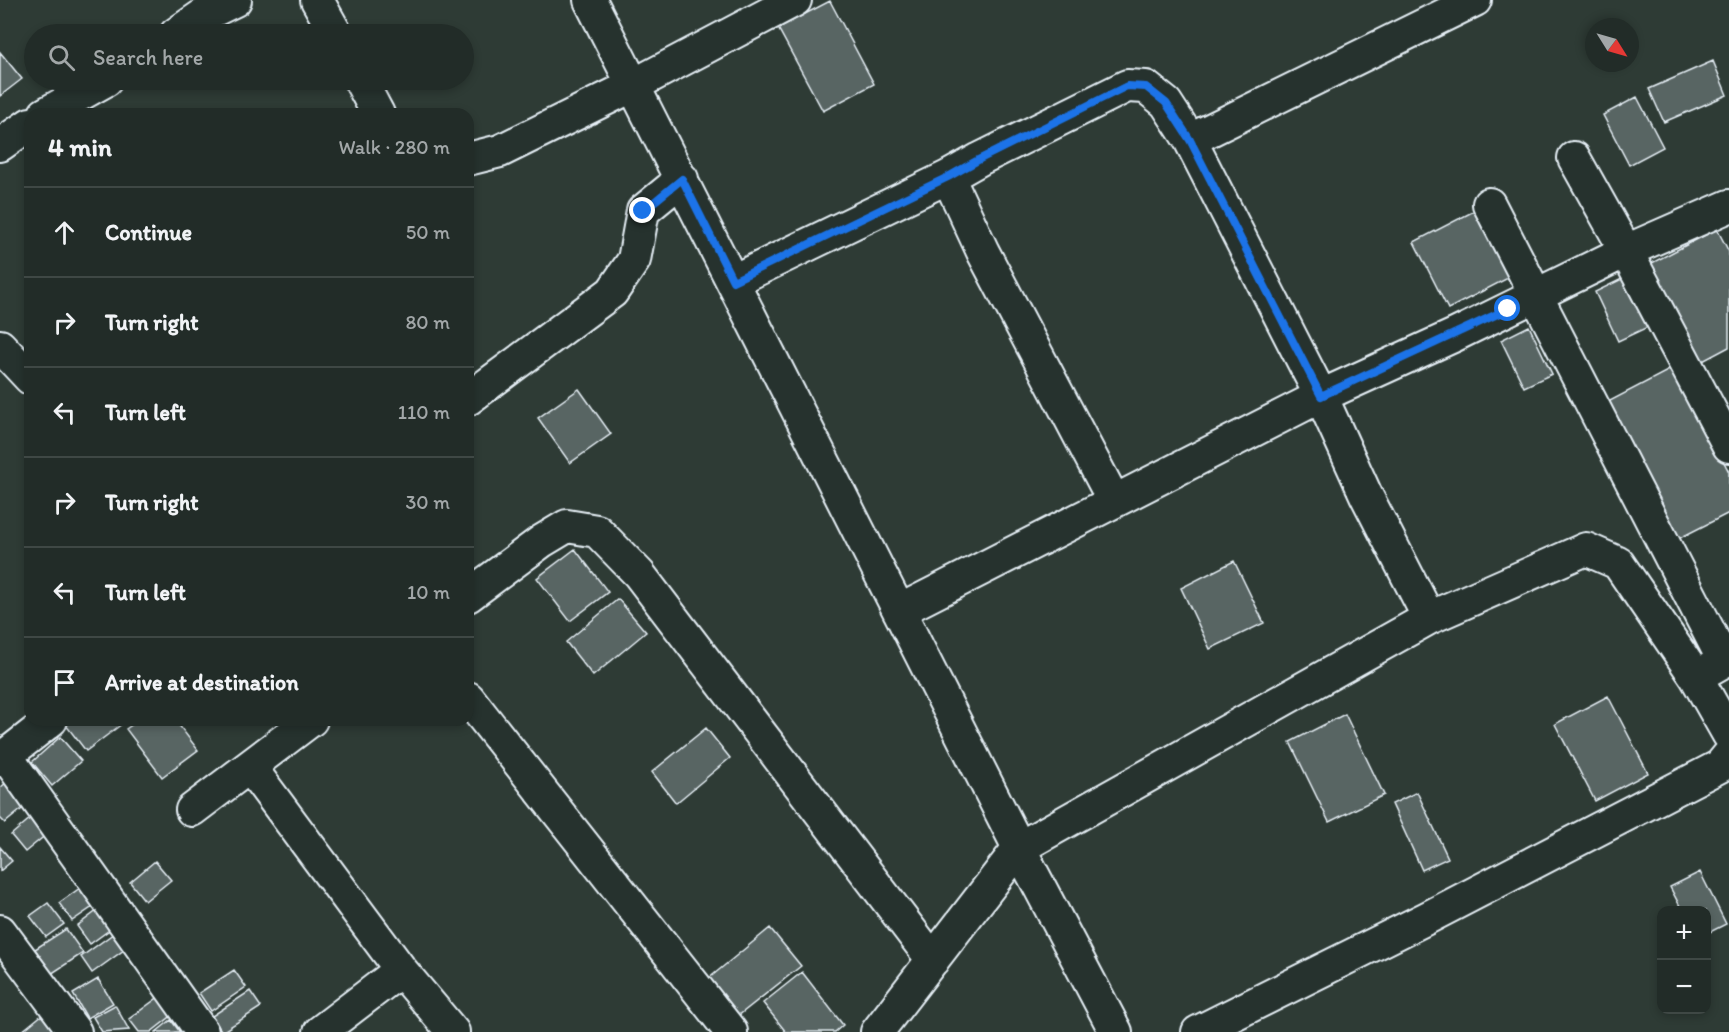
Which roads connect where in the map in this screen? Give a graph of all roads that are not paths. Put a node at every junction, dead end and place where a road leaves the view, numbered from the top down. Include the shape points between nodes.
1 (235, 0) edge
2 (317, 0) edge
3 (590, 0) edge
4 (795, 0) edge
5 (1475, 0) edge
6 (190, 24) edge
7 (330, 24) edge
8 (632, 86) junction
9 (88, 90) edge
10 (365, 90) edge
11 (56, 108) edge
12 (375, 108) edge
13 (24, 128) edge
14 (1190, 140) junction
15 (0, 144) edge
16 (474, 158) edge
17 (1574, 158) dead end
18 (948, 177) junction
19 (682, 179) junction
20 (1489, 204) dead end
21 (1729, 206) edge
22 (1626, 251) junction
23 (733, 281) junction
24 (1536, 296) junction
25 (0, 346) edge
26 (24, 372) edge
27 (474, 395) edge
28 (1321, 396) junction
29 (1729, 446) edge
30 (1114, 501) junction
31 (474, 592) edge
32 (899, 611) junction
33 (1429, 618) junction
34 (1726, 660) edge
35 (1696, 677) junction
36 (474, 706) edge
37 (43, 726) edge
38 (303, 726) edge
39 (1729, 735) edge
40 (1729, 755) edge
41 (3, 758) edge
42 (250, 767) junction
43 (192, 810) dead end
44 (1019, 848) junction
45 (0, 932) edge
46 (933, 960) junction
47 (401, 970) junction
48 (75, 1032) edge
49 (202, 1032) edge
50 (320, 1032) edge
51 (453, 1032) edge
52 (731, 1032) edge
53 (877, 1032) edge
54 (1116, 1032) edge
55 (1198, 1032) edge

1 - 6 street
2 - 7 street
3 - 8 street
4 - 8 street
5 - 14 street
8 - 16 street via 500,151
8 - 19 street
9 - 11 street
10 - 12 street
13 - 15 street
14 - 18 street via 1166,103 1146,87 1127,86
14 - 28 street
17 - 22 street
18 - 23 street
18 - 30 street via 983,252
19 - 23 street
19 - 27 street via 643,211 634,260 612,292
20 - 24 street
21 - 22 street
22 - 24 street
22 - 29 street
23 - 32 street
24 - 28 street
24 - 34 street
25 - 26 street
28 - 30 street
28 - 33 street
30 - 32 street
31 - 46 street via 567,526 597,531 639,573
32 - 44 street
33 - 35 street via 1586,549 1618,563
33 - 44 street
34 - 35 street
35 - 39 street
36 - 52 street
37 - 41 street
38 - 42 street
40 - 55 street via 1720,766
41 - 49 street
42 - 43 street
42 - 47 street
44 - 46 street
44 - 54 street
45 - 48 street
46 - 53 street
47 - 50 street
47 - 51 street

